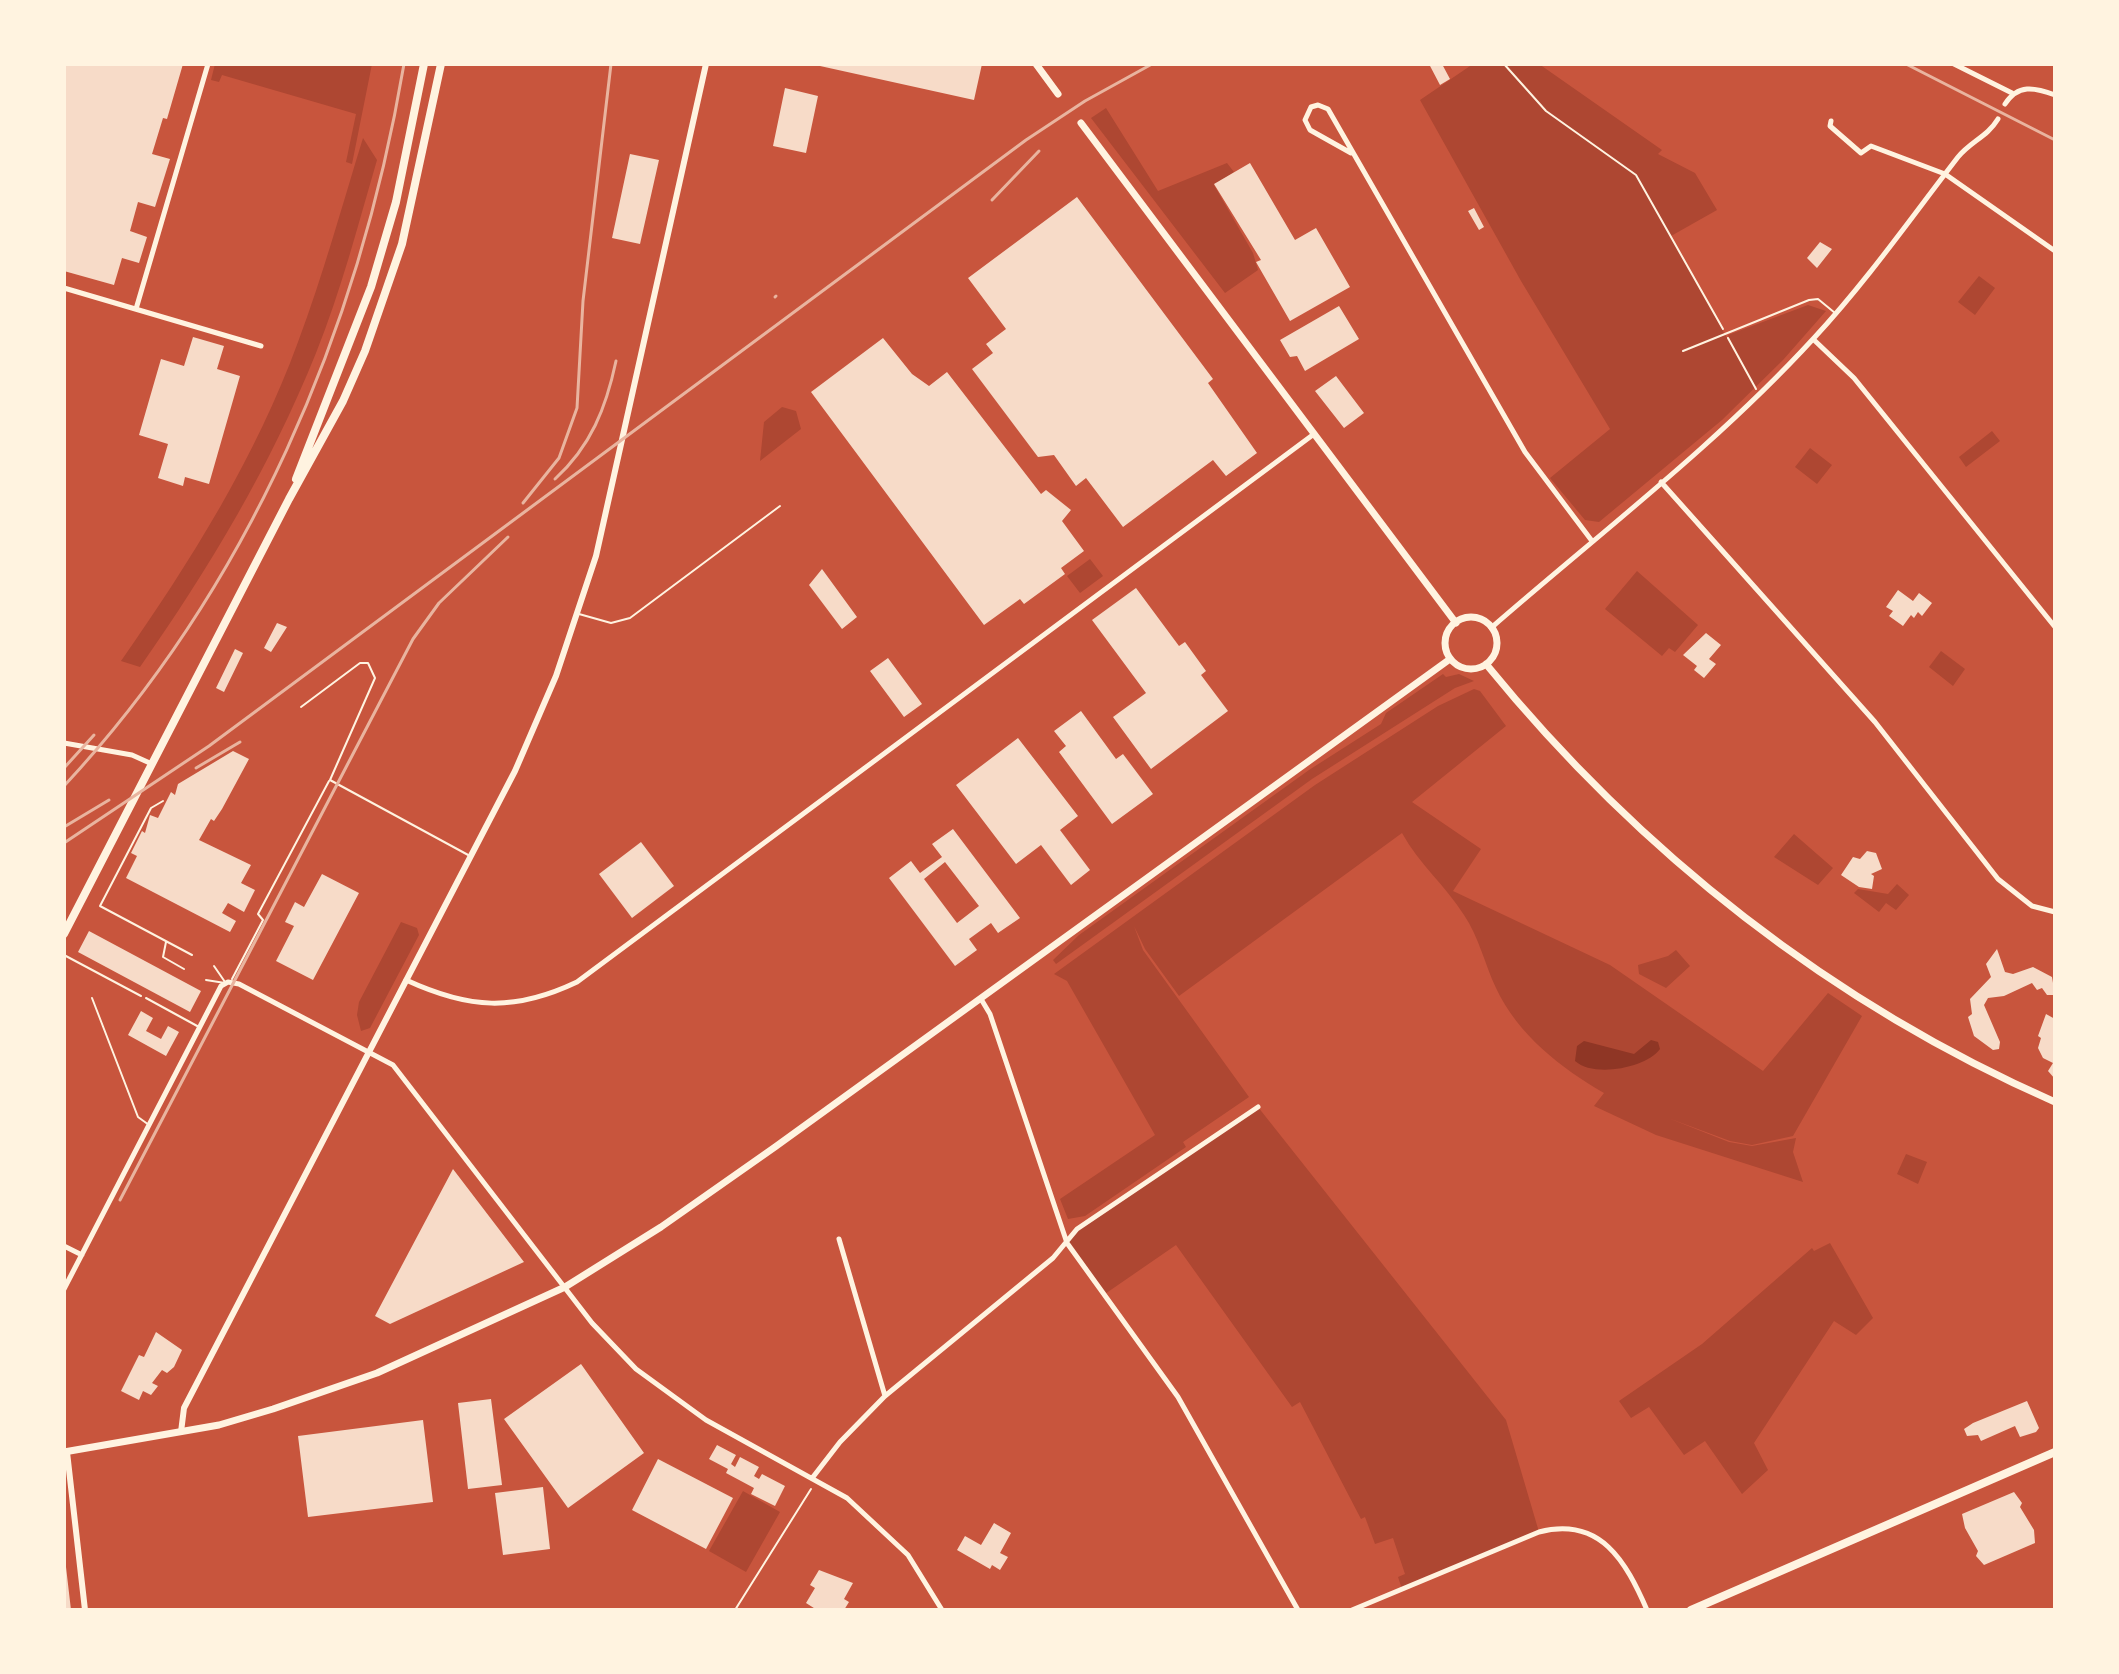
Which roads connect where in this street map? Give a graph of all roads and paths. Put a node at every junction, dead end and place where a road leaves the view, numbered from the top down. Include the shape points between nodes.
1 (208, 64) edge
2 (424, 64) edge
3 (441, 64) edge
4 (1036, 64) edge
5 (1504, 64) edge
6 (1954, 64) edge
7 (705, 65) edge
8 (2012, 93) junction
9 (1058, 94) dead end
10 (2055, 95) edge
11 (2005, 104) dead end
12 (1998, 119) dead end
13 (1831, 121) dead end
14 (1081, 123) dead end
15 (1351, 153) junction
16 (1945, 174) junction
17 (2055, 251) edge
18 (64, 288) edge
19 (136, 309) junction
20 (1835, 314) junction
21 (1725, 332) junction
22 (1813, 339) junction
23 (261, 346) dead end
24 (1683, 351) dead end
25 (1759, 393) junction
26 (1314, 434) junction
27 (1661, 482) junction
28 (289, 499) junction
29 (780, 506) dead end
30 (1592, 541) junction
31 (578, 614) junction
32 (1456, 623) junction
33 (2055, 627) edge
34 (1491, 628) junction
35 (1450, 659) junction
36 (1486, 664) junction
37 (301, 707) dead end
38 (64, 743) edge
39 (153, 764) junction
40 (330, 780) junction
41 (163, 801) dead end
42 (471, 856) junction
43 (2055, 912) edge
44 (64, 934) edge
45 (166, 941) junction
46 (64, 955) edge
47 (192, 955) dead end
48 (214, 966) dead end
49 (184, 969) dead end
50 (206, 980) dead end
51 (406, 980) junction
52 (228, 982) junction
53 (92, 998) dead end
54 (146, 998) joint
55 (981, 999) junction
56 (200, 1028) junction
57 (368, 1052) junction
58 (2055, 1102) edge
59 (1258, 1107) dead end
60 (150, 1126) junction
61 (839, 1239) dead end
62 (1067, 1243) junction
63 (64, 1246) edge
64 (82, 1255) junction
65 (565, 1287) junction
66 (64, 1289) edge
67 (885, 1396) junction
68 (181, 1432) junction
69 (66, 1452) edge
70 (2055, 1452) edge
71 (813, 1477) junction
72 (85, 1610) edge
73 (735, 1610) edge
74 (942, 1610) edge
75 (1298, 1610) edge
76 (1352, 1610) edge
77 (1647, 1610) edge
78 (1691, 1610) edge

1 - 19 street
2 - 28 main road via 396,202 371,287
3 - 28 main road via 412,206 387,291 328,433
4 - 9 main road
5 - 21 path via 1546,111 1636,175
6 - 8 street
7 - 31 street via 607,509
8 - 10 street via 2038,88
8 - 11 street
12 - 16 street
13 - 16 street via 1830,126 1861,153 1871,146
14 - 26 main road
15 - 15 street via 1328,109 1311,107 1305,120 1310,130
15 - 30 street via 1525,452
16 - 17 street
16 - 20 street
18 - 19 street
19 - 23 street
20 - 21 lane via 1818,299 1809,300
20 - 22 street
21 - 24 lane
21 - 25 path
22 - 25 street
22 - 33 street via 1854,378
25 - 27 street
26 - 32 main road
26 - 51 street via 577,982 542,998 508,1005 470,1002
27 - 30 street
27 - 43 street via 1875,722 1998,879 2032,906
28 - 39 main road
29 - 31 lane via 630,618 611,623
30 - 34 street
31 - 42 street via 537,724
32 - 34 main road via 1471,618
32 - 35 main road via 1446,636
34 - 36 main road via 1495,650
35 - 36 main road via 1463,668
35 - 55 main road
36 - 58 main road via 1609,801 1731,909 1877,1011 1985,1071
37 - 40 lane via 360,663 374,668 366,704
38 - 39 street
39 - 44 main road
40 - 42 lane
40 - 52 lane
41 - 45 lane via 151,808 100,906
42 - 51 street
45 - 47 lane
45 - 49 lane via 163,957
46 - 54 path
48 - 52 lane
50 - 52 lane
51 - 57 street
52 - 56 street
52 - 57 street
53 - 60 lane via 138,1117
54 - 56 lane
55 - 62 street
55 - 65 main road via 661,1227
56 - 60 street
57 - 65 street via 400,1073
57 - 68 street via 184,1408
59 - 62 street via 1077,1229
60 - 64 street
61 - 67 street
62 - 67 street
62 - 75 street via 1178,1397
63 - 64 street
64 - 66 street
65 - 68 main road via 377,1373 273,1409
65 - 71 street via 592,1323 656,1386 706,1420
67 - 71 street
68 - 69 main road
69 - 72 street
70 - 78 main road
71 - 73 path via 813,1485
71 - 74 street via 894,1539
76 - 77 street via 1539,1532 1569,1529 1590,1535 1616,1553

